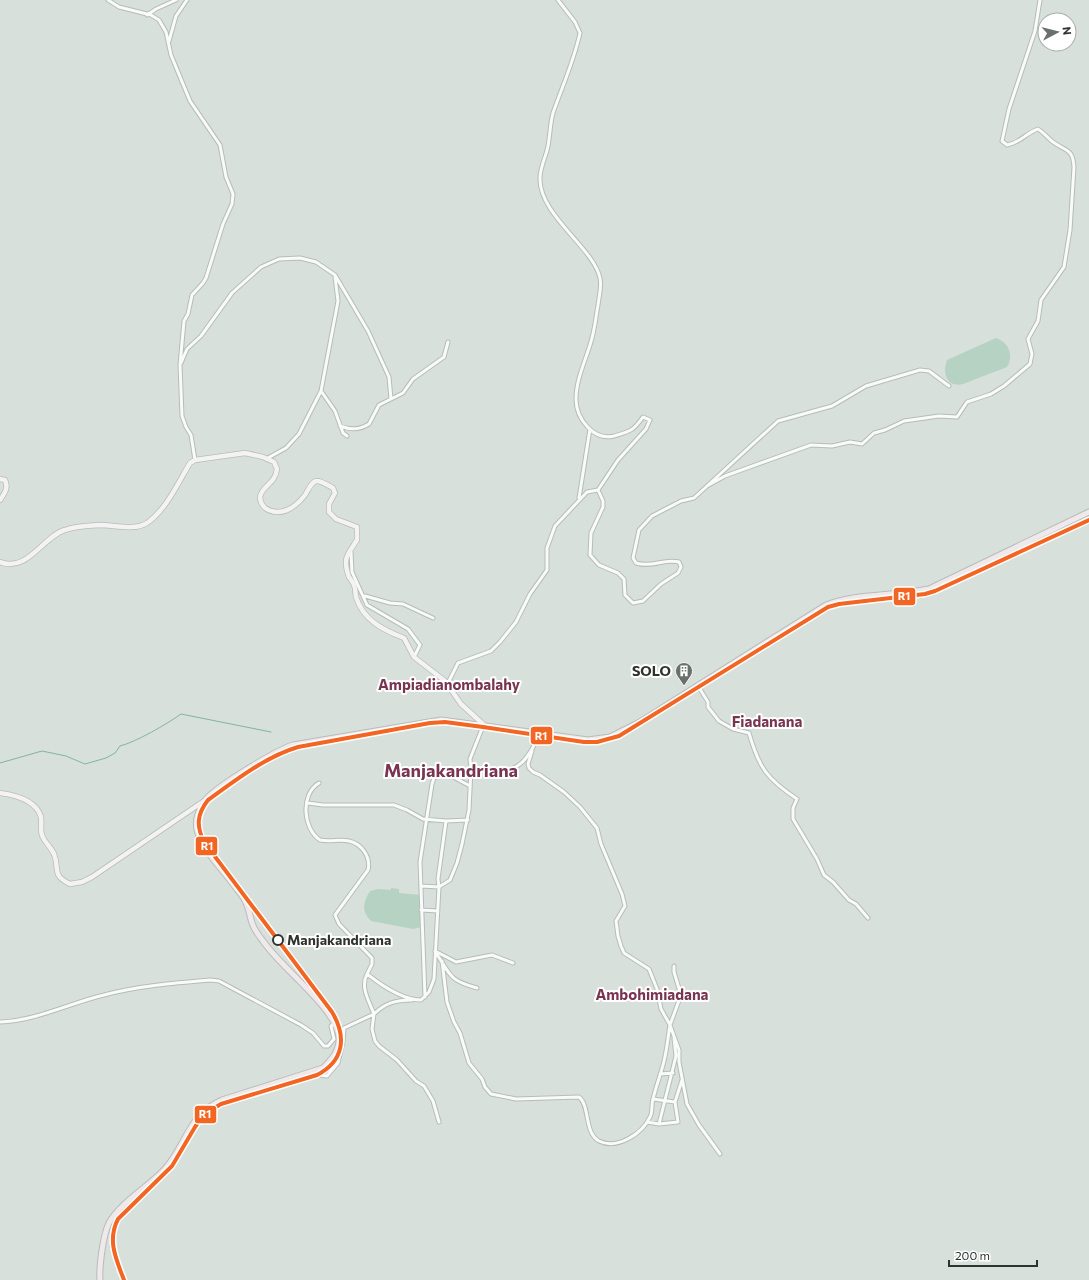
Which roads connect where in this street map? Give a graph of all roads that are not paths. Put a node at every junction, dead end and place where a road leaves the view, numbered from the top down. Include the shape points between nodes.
1 (108, 0) edge
2 (176, 0) edge
3 (188, 0) edge
4 (558, 0) edge
5 (1040, 0) edge
6 (147, 15) junction
7 (169, 41) junction
8 (335, 275) junction
9 (448, 342) dead end
10 (180, 365) junction
11 (949, 386) dead end
12 (321, 391) junction
13 (392, 399) junction
14 (340, 426) junction
15 (590, 429) junction
16 (347, 436) dead end
17 (266, 458) junction
18 (195, 460) junction
19 (0, 479) edge
20 (705, 486) junction
21 (598, 490) junction
22 (579, 499) junction
23 (0, 500) edge
24 (1089, 512) edge
25 (353, 546) junction
26 (0, 562) edge
27 (361, 592) junction
28 (433, 618) dead end
29 (414, 657) junction
30 (447, 685) junction
31 (698, 685) junction
32 (484, 725) junction
33 (534, 732) junction
34 (532, 752) junction
35 (471, 769) junction
36 (319, 783) dead end
37 (470, 786) junction
38 (0, 793) edge
39 (204, 801) junction
40 (308, 803) junction
41 (426, 820) junction
42 (468, 820) junction
43 (446, 821) junction
44 (421, 886) junction
45 (439, 887) junction
46 (422, 910) junction
47 (438, 911) junction
48 (868, 918) dead end
49 (435, 951) junction
50 (442, 961) junction
51 (513, 963) dead end
52 (674, 966) dead end
53 (367, 974) junction
54 (477, 988) dead end
55 (425, 997) junction
56 (413, 1000) junction
57 (374, 1014) junction
58 (0, 1022) edge
59 (335, 1023) junction
60 (670, 1025) junction
61 (674, 1037) junction
62 (673, 1073) junction
63 (310, 1074) junction
64 (660, 1074) junction
65 (683, 1078) junction
66 (653, 1099) junction
67 (664, 1101) junction
68 (675, 1102) junction
69 (438, 1122) dead end
70 (647, 1122) junction
71 (659, 1124) junction
72 (720, 1154) dead end
73 (100, 1280) edge

1 - 6 street
2 - 6 street
3 - 7 street via 176,16
4 - 15 street via 580,33 553,115 539,180 553,212 587,255 600,277 592,337 576,392 577,409
5 - 20 street via 1035,31 1009,109 1002,141 1007,145 1014,145 1028,132 1038,129 1068,150 1074,157 1074,167 1070,230 1064,266 1042,300 1038,320 1028,339 1032,354 1030,364 991,394 967,402 957,417 939,416 904,421 874,433 862,444 850,442 832,446 811,445 725,476
6 - 7 street via 159,20
7 - 10 street via 171,55 190,101 220,145 226,177 233,194 232,204 206,278 192,295 184,321
8 - 10 street via 316,262 300,258 279,259 261,267 232,293 201,336 187,349
8 - 12 street via 338,301
8 - 13 street via 371,338 389,377
9 - 13 street via 444,357 413,379 403,393
10 - 18 street via 182,416 191,435
11 - 20 street via 929,371 920,370 866,386 832,406 778,421
12 - 14 street via 335,411
12 - 17 street via 299,434 286,448
13 - 14 street via 379,405 369,424 362,428 348,430
14 - 16 street
15 - 21 street via 601,437 609,437 633,430 643,417 650,420 646,429 618,460
15 - 22 street
17 - 18 street via 245,453
17 - 25 street via 274,462 277,469 273,482 262,492 262,505 270,511 281,512 294,508 312,484 319,481 333,488 329,512 336,519 357,527 357,540
18 - 26 street via 190,463 156,515 146,523 137,527 99,525 63,530 24,560 12,564
19 - 23 street via 5,480 7,484
20 - 21 street via 694,498 681,501 652,516 638,530 633,558 636,564 652,566 672,560 679,562 681,567 678,573 661,584 643,601 633,603 625,595 624,579 618,573 599,565 590,555 591,533 603,507
21 - 22 street via 587,492
22 - 30 street via 555,526 547,548 547,570 530,594 516,622 491,651 458,663
24 - 31 main road via 929,589 838,601 826,605
25 - 27 street via 350,553 352,572
25 - 29 street via 350,547 346,568 354,585 358,604 377,626 404,638
27 - 28 street via 366,598 403,604
27 - 29 street via 367,605 412,632 420,645
29 - 30 street
30 - 32 street via 461,704
31 - 33 main road via 640,722 610,737 588,740
31 - 48 street via 712,713 725,726 749,733 755,754 772,781 797,799 793,808 793,819 824,875
32 - 33 main road
32 - 35 street via 470,759
32 - 39 main road via 441,720 280,749 219,788
33 - 34 street
34 - 35 street via 516,768
34 - 60 street via 529,768 564,792 596,828 625,906 616,921 621,946 624,953 648,969 657,990 659,1005
35 - 37 street
36 - 40 street via 309,792
37 - 41 street via 446,773 434,778
37 - 42 street
38 - 39 street via 11,795 36,807 41,818 42,836 54,854 55,870 58,876 70,884 92,877
39 - 59 main road via 196,822 200,840 246,903 253,925 263,942
40 - 41 street via 394,805
40 - 53 street via 307,821 314,836 320,840 356,843 367,854 368,870 335,915 339,924 372,958
41 - 43 street
41 - 44 street via 420,862
42 - 43 street
42 - 45 street via 450,880
43 - 45 street
44 - 45 street
44 - 46 street
45 - 47 street
46 - 47 street
46 - 55 street
47 - 49 street
49 - 50 street
49 - 51 street via 456,962 492,955
49 - 55 street via 434,979
50 - 54 street via 452,977 465,985
50 - 70 street via 447,1002 469,1063 491,1094 516,1099 579,1097 589,1128 601,1142 622,1142 643,1128
52 - 60 street via 682,995
53 - 56 street
53 - 57 street via 364,979 365,994
55 - 56 street
56 - 57 street via 388,1003
57 - 63 street via 344,1028 338,1063 327,1076
57 - 69 street via 372,1029 375,1041 424,1086 432,1101
58 - 59 street via 29,1017 134,988 210,980 219,981 301,1025 313,1033 324,1046 328,1046 334,1039 331,1026
59 - 63 main road via 339,1038 334,1058 323,1068
60 - 61 street
60 - 64 street
61 - 62 street via 676,1056
61 - 65 street
62 - 64 street
62 - 67 street
63 - 73 main road via 222,1100 200,1114 163,1172 109,1223
64 - 66 street
65 - 68 street
65 - 72 street via 687,1104
66 - 67 street
66 - 70 street via 651,1116
67 - 68 street
67 - 71 street
68 - 71 street via 678,1122
70 - 71 street

